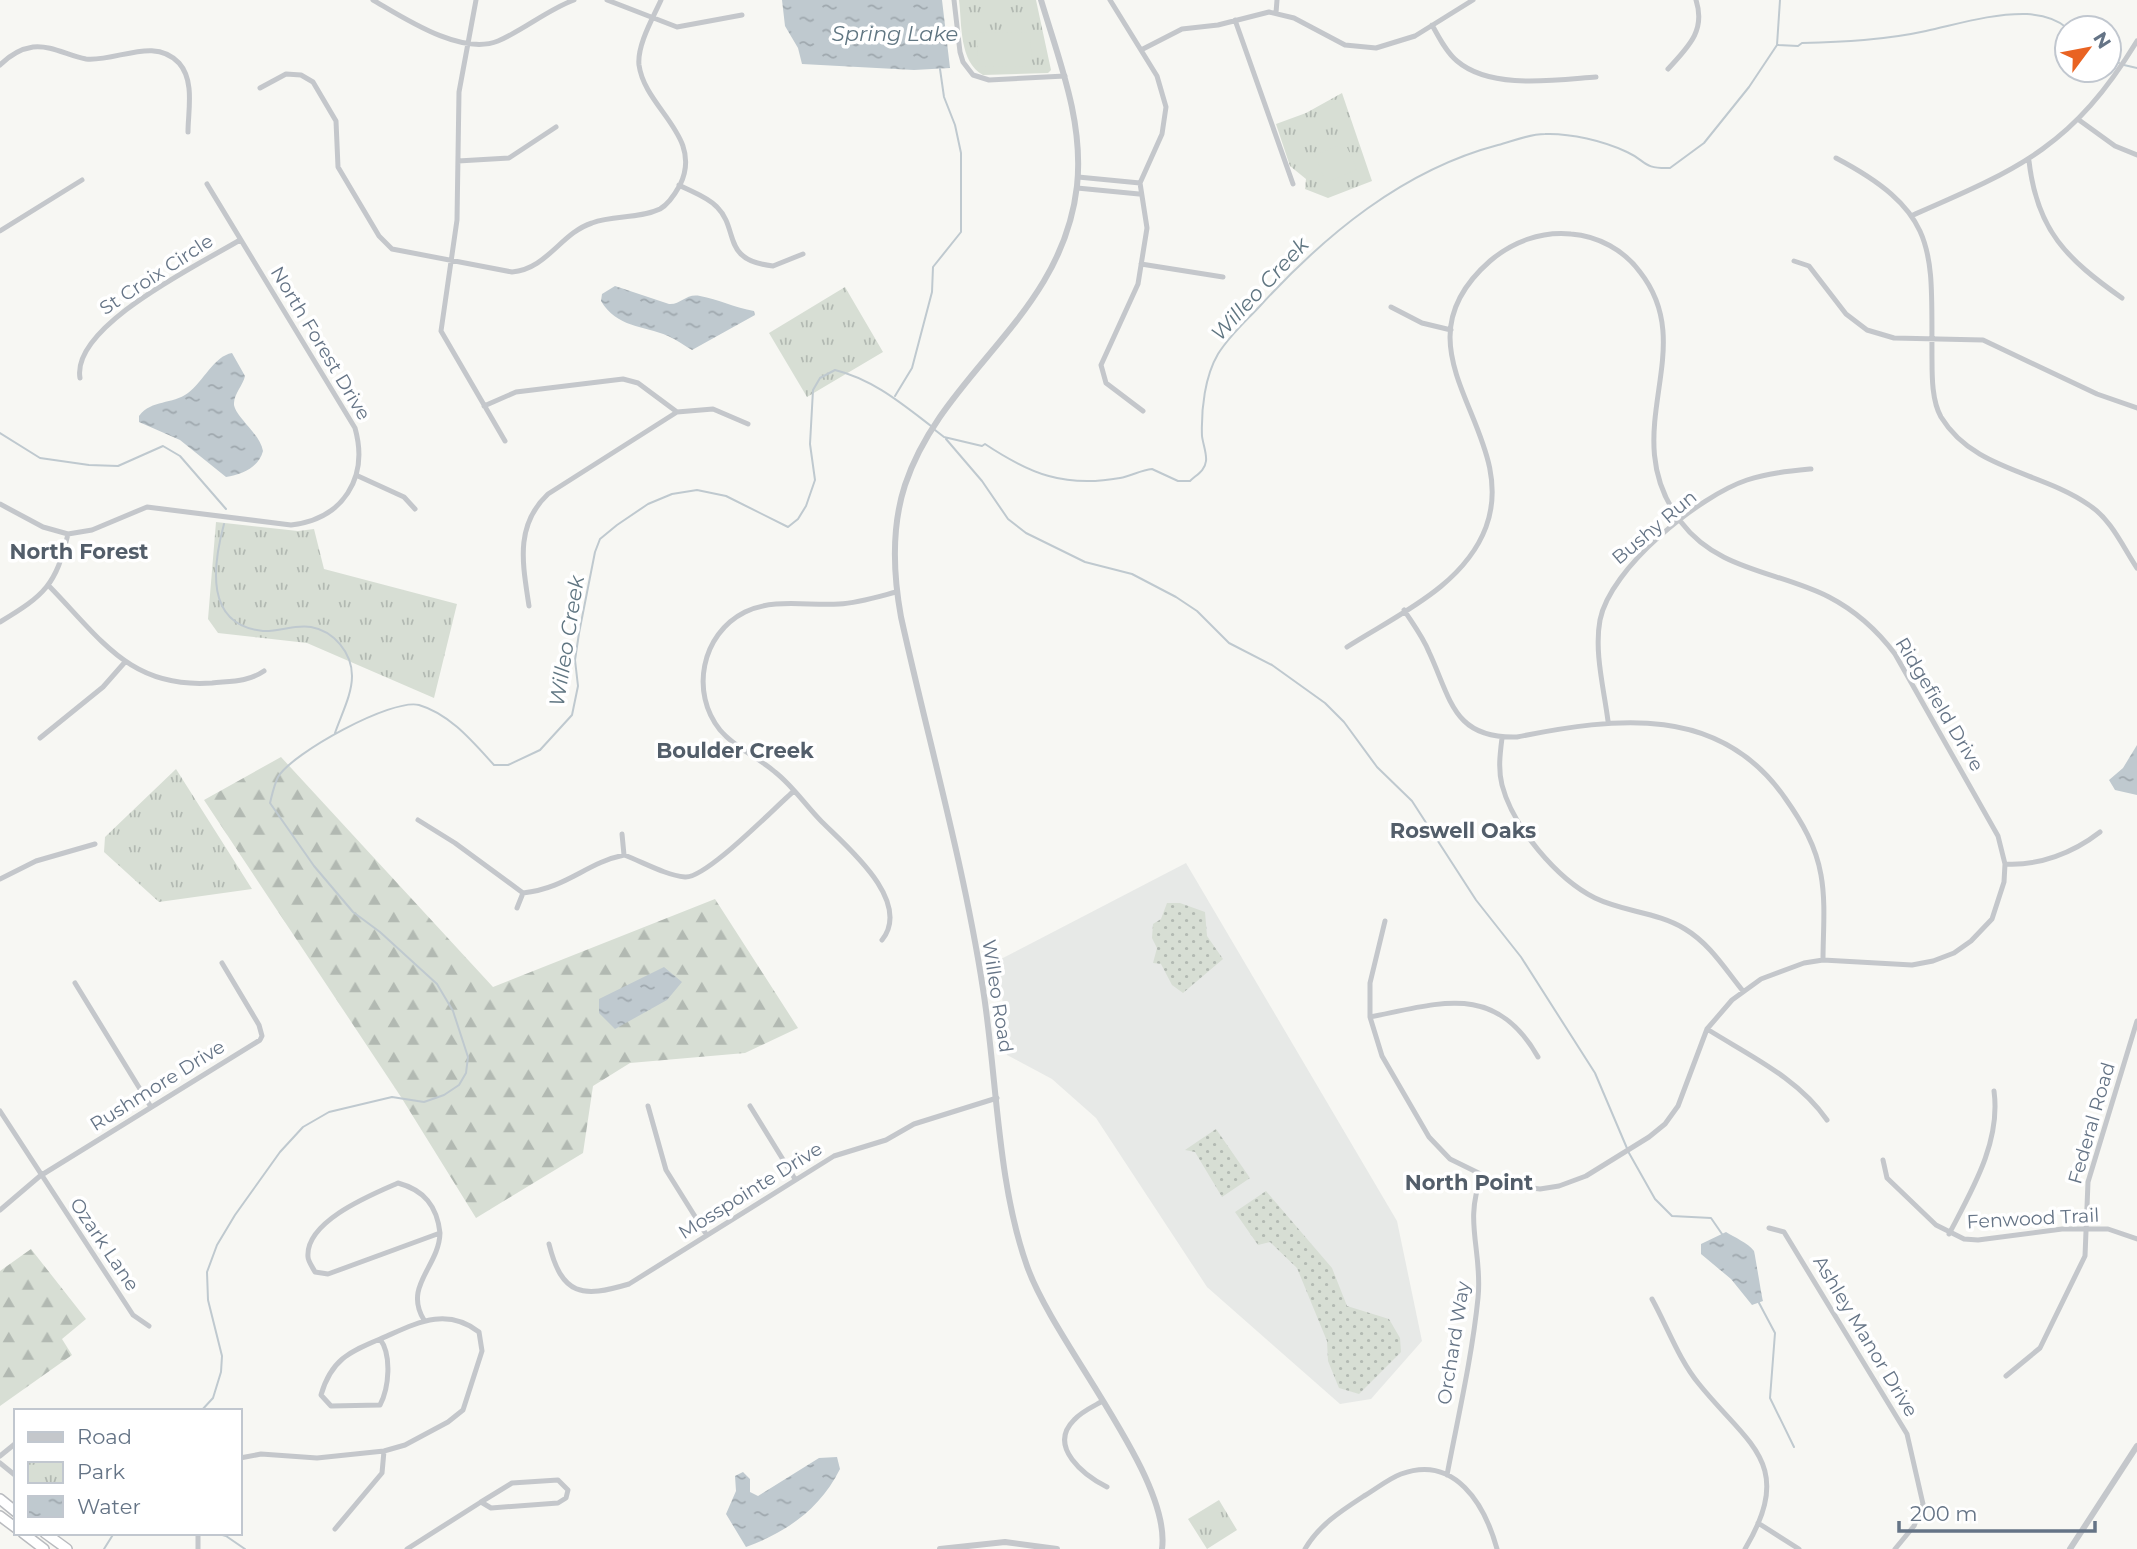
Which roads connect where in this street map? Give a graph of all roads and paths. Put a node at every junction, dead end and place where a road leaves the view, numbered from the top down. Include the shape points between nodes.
1 (373, 0) edge
2 (476, 0) edge
3 (574, 0) edge
4 (607, 0) edge
5 (662, 0) edge
6 (954, 0) edge
7 (1041, 0) edge
8 (1110, 0) edge
9 (1277, 0) edge
10 (1473, 0) edge
11 (1696, 0) edge
12 (1276, 13) junction
13 (742, 15) dead end
14 (653, 19) junction
15 (1235, 20) junction
16 (1432, 25) junction
17 (2137, 41) edge
18 (468, 42) junction
19 (1141, 50) junction
20 (0, 65) edge
21 (1668, 69) dead end
22 (1065, 76) junction
23 (1596, 77) dead end
24 (260, 88) dead end
25 (2079, 120) junction
26 (556, 127) dead end
27 (188, 132) dead end
28 (2137, 155) edge
29 (1836, 158) dead end
30 (458, 161) junction
31 (2029, 161) junction
32 (1078, 177) junction
33 (82, 180) dead end
34 (1140, 183) junction
35 (207, 184) dead end
36 (1293, 184) dead end
37 (679, 186) junction
38 (1077, 188) junction
39 (1139, 194) junction
40 (1913, 215) junction
41 (0, 230) edge
42 (240, 240) junction
43 (803, 254) dead end
44 (451, 261) junction
45 (1794, 261) dead end
46 (1141, 264) junction
47 (1223, 277) dead end
48 (2122, 298) dead end
49 (1391, 307) dead end
50 (1451, 330) junction
51 (1932, 338) junction
52 (80, 378) dead end
53 (484, 406) junction
54 (2137, 408) edge
55 (1143, 411) dead end
56 (677, 412) junction
57 (748, 424) dead end
58 (505, 441) dead end
59 (1811, 470) dead end
60 (358, 476) junction
61 (0, 504) edge
62 (415, 509) dead end
63 (1680, 521) junction
64 (68, 534) junction
65 (2137, 568) edge
66 (49, 586) junction
67 (896, 592) junction
68 (529, 606) dead end
69 (1404, 610) junction
70 (0, 622) edge
71 (1347, 647) dead end
72 (125, 662) junction
73 (264, 671) dead end
74 (1608, 722) junction
75 (1502, 737) junction
76 (40, 738) dead end
77 (794, 791) junction
78 (418, 820) dead end
79 (2100, 832) dead end
80 (622, 834) dead end
81 (95, 844) dead end
82 (624, 855) junction
83 (2005, 864) junction
84 (0, 879) edge
85 (523, 893) junction
86 (517, 908) dead end
87 (1385, 920) dead end
88 (882, 940) dead end
89 (1823, 960) junction
90 (222, 964) dead end
91 (75, 983) dead end
92 (1742, 991) junction
93 (1370, 1017) junction
94 (2137, 1021) edge
95 (1707, 1029) junction
96 (1538, 1057) dead end
97 (1994, 1091) dead end
98 (997, 1098) junction
99 (648, 1106) dead end
100 (750, 1106) dead end
101 (151, 1107) junction
102 (0, 1111) edge
103 (1828, 1120) dead end
104 (1883, 1160) dead end
105 (40, 1176) junction
106 (1482, 1176) junction
107 (795, 1179) junction
108 (0, 1210) edge
109 (1769, 1228) dead end
110 (2087, 1229) junction
111 (440, 1233) junction
112 (706, 1234) junction
113 (1949, 1234) junction
114 (2137, 1238) edge
115 (549, 1244) dead end
116 (1652, 1299) dead end
117 (424, 1320) junction
118 (149, 1326) dead end
119 (380, 1339) junction
120 (2006, 1376) dead end
121 (1101, 1402) junction
122 (14, 1445) edge
123 (2137, 1446) edge
124 (384, 1451) junction
125 (0, 1456) edge
126 (242, 1458) edge
127 (0, 1463) edge
128 (14, 1474) edge
129 (1447, 1475) junction
130 (1107, 1487) dead end
131 (0, 1499) edge
132 (481, 1502) junction
133 (14, 1510) edge
134 (1758, 1524) junction
135 (335, 1529) dead end
136 (26, 1535) edge
137 (48, 1535) edge
138 (44, 1549) edge
139 (67, 1549) edge
140 (407, 1549) edge
141 (940, 1549) edge
142 (1057, 1549) edge
143 (1162, 1549) edge
144 (1305, 1549) edge
145 (1497, 1549) edge
146 (1745, 1549) edge
147 (1799, 1549) edge
148 (1895, 1549) edge
149 (2071, 1549) edge

1 - 18 street via 429,31
2 - 18 street
3 - 18 street via 500,40
4 - 14 street
5 - 14 street
6 - 22 street via 960,52 973,75 989,80
7 - 22 street, Willeo Road
8 - 19 street
9 - 12 street
10 - 16 street
11 - 21 street via 1699,29
12 - 15 street
12 - 16 street via 1333,41 1362,48 1403,41
13 - 14 street via 684,27
14 - 37 street via 640,67 686,150
15 - 19 street via 1174,31
15 - 36 street
16 - 23 street via 1457,62 1490,75 1535,82
17 - 25 street
18 - 30 street via 458,103
19 - 34 street via 1162,87 1166,107 1162,134
20 - 27 street via 15,53 34,47 96,59 148,50 166,53 188,79
22 - 32 street, Willeo Road via 1076,133
24 - 44 street via 286,74 313,82 336,121 338,167 379,236 392,249
25 - 28 street via 2115,146
25 - 31 street
26 - 30 street via 509,158
29 - 40 street via 1881,184
30 - 44 street
31 - 40 street
31 - 48 street via 2037,203 2055,239 2080,268
32 - 34 street
32 - 38 street, Willeo Road
33 - 41 street
34 - 39 street
35 - 42 street, North Forest Drive
37 - 43 street via 716,206 733,244 745,257 773,267
37 - 44 street via 659,209 585,225 527,270 512,272
38 - 39 street
38 - 67 street, Willeo Road via 1063,245 1045,282 944,413 916,459 904,487 895,530
39 - 46 street via 1147,222
40 - 51 street via 1931,271
42 - 52 street, St Croix Circle via 109,321 82,354
42 - 60 street, North Forest Drive via 351,419 360,449
44 - 53 street via 441,331
45 - 51 street via 1809,266 1846,314 1867,330 1894,338
46 - 47 street
46 - 55 street via 1130,307 1101,365 1106,383
49 - 50 street via 1422,323
50 - 63 street, Ridgefield Drive via 1459,303 1474,278 1494,257 1521,241 1548,234 1576,234 1603,242 1626,257 1649,285 1663,322 1665,349 1653,416 1653,449 1662,487
50 - 69 street, Ridgefield Drive via 1454,374 1490,461 1491,506 1481,538 1465,564
51 - 54 street via 1983,340
51 - 65 street via 1933,389 1940,415 1963,444 2088,503 2103,515
53 - 56 street via 516,391 623,379 638,383
53 - 58 street
56 - 57 street via 713,409
56 - 68 street via 554,489 536,506 522,542
59 - 63 street, Bushy Run via 1748,480
60 - 62 street via 404,497
60 - 64 street via 336,508 301,524 146,507 92,530
61 - 64 street via 29,522
63 - 74 street, Bushy Run via 1628,566 1605,602 1598,641
63 - 83 street, Ridgefield Drive via 1724,559 1827,596 1854,611 1877,632 1895,654 1994,826
64 - 66 street
66 - 70 street
66 - 72 street
67 - 77 street via 843,604 758,606 730,622 711,646 702,683 713,719 728,739
67 - 98 street, Willeo Road via 978,961
69 - 71 street, Ridgefield Drive
69 - 75 street via 1428,649 1454,712 1476,730
72 - 73 street via 156,678 186,684 247,680
72 - 76 street via 103,687
74 - 75 street
74 - 89 street via 1651,723 1706,735 1739,751 1768,774 1800,818 1816,855 1823,890
75 - 92 street via 1500,770 1506,797 1553,868 1595,898 1661,917 1688,931 1712,952
77 - 82 street via 718,861 691,877
77 - 88 street via 874,877 890,917
78 - 85 street
79 - 83 street via 2046,860
80 - 82 street
81 - 84 street via 36,861
82 - 85 street via 560,886
83 - 89 street, Ridgefield Drive via 1992,919 1954,953 1912,965
85 - 86 street
87 - 93 street, Ridgefield Drive via 1370,984
89 - 92 street, Ridgefield Drive via 1782,969
90 - 101 street, Rushmore Drive via 262,1035
91 - 101 street
92 - 95 street, Ridgefield Drive
93 - 96 street via 1446,1002 1477,1004 1514,1023
93 - 106 street, Ridgefield Drive via 1382,1056 1429,1137 1450,1159
94 - 110 street, Federal Road via 2088,1182
95 - 103 street via 1797,1084
95 - 106 street, Ridgefield Drive via 1678,1106 1649,1138 1586,1176 1559,1186 1519,1188
97 - 113 street via 1996,1104 1985,1159
98 - 107 street, Mosspointe Drive via 834,1156
98 - 121 street, Willeo Road via 1014,1223 1027,1266 1048,1315
99 - 112 street via 666,1170
100 - 107 street
101 - 105 street, Rushmore Drive
102 - 105 street, Ozark Lane
104 - 113 street, Fenwood Trail via 1887,1178
105 - 108 street, Rushmore Drive
105 - 118 street, Ozark Lane via 133,1315
106 - 129 street, Orchard Way via 1472,1211 1478,1299
107 - 112 street, Mosspointe Drive
109 - 148 street, Ashley Manor Drive via 1784,1232 1907,1434 1923,1504 1914,1526
110 - 113 street, Fenwood Trail via 2042,1230 1978,1240
110 - 114 street, Fenwood Trail
110 - 120 street, Federal Road via 2085,1256 2046,1338
111 - 111 street via 428,1200 414,1187 398,1183 346,1206 311,1242 308,1257 315,1272 328,1274
111 - 117 street via 437,1252 417,1292
112 - 115 street, Mosspointe Drive via 629,1284 597,1294 564,1280 556,1270
116 - 134 street via 1697,1382 1744,1431 1766,1473 1766,1505
117 - 119 street
117 - 124 street via 457,1319 479,1332 482,1351 477,1371 456,1417 405,1445
119 - 119 street via 343,1356 321,1395 331,1406 380,1405 388,1390 388,1354
121 - 130 street via 1072,1421 1066,1442 1068,1453 1085,1476
121 - 143 street, Willeo Road via 1157,1502
122 - 125 street
123 - 149 street
124 - 126 street via 317,1458 261,1454
124 - 135 street via 382,1473
127 - 128 street
129 - 144 street via 1413,1471 1390,1480 1331,1518
129 - 145 street via 1477,1500
131 - 133 highway
132 - 132 street via 519,1482 558,1480 568,1490 558,1503 491,1507
132 - 140 street
134 - 146 street
134 - 147 street
136 - 138 highway
137 - 139 highway
141 - 142 street via 1006,1542

